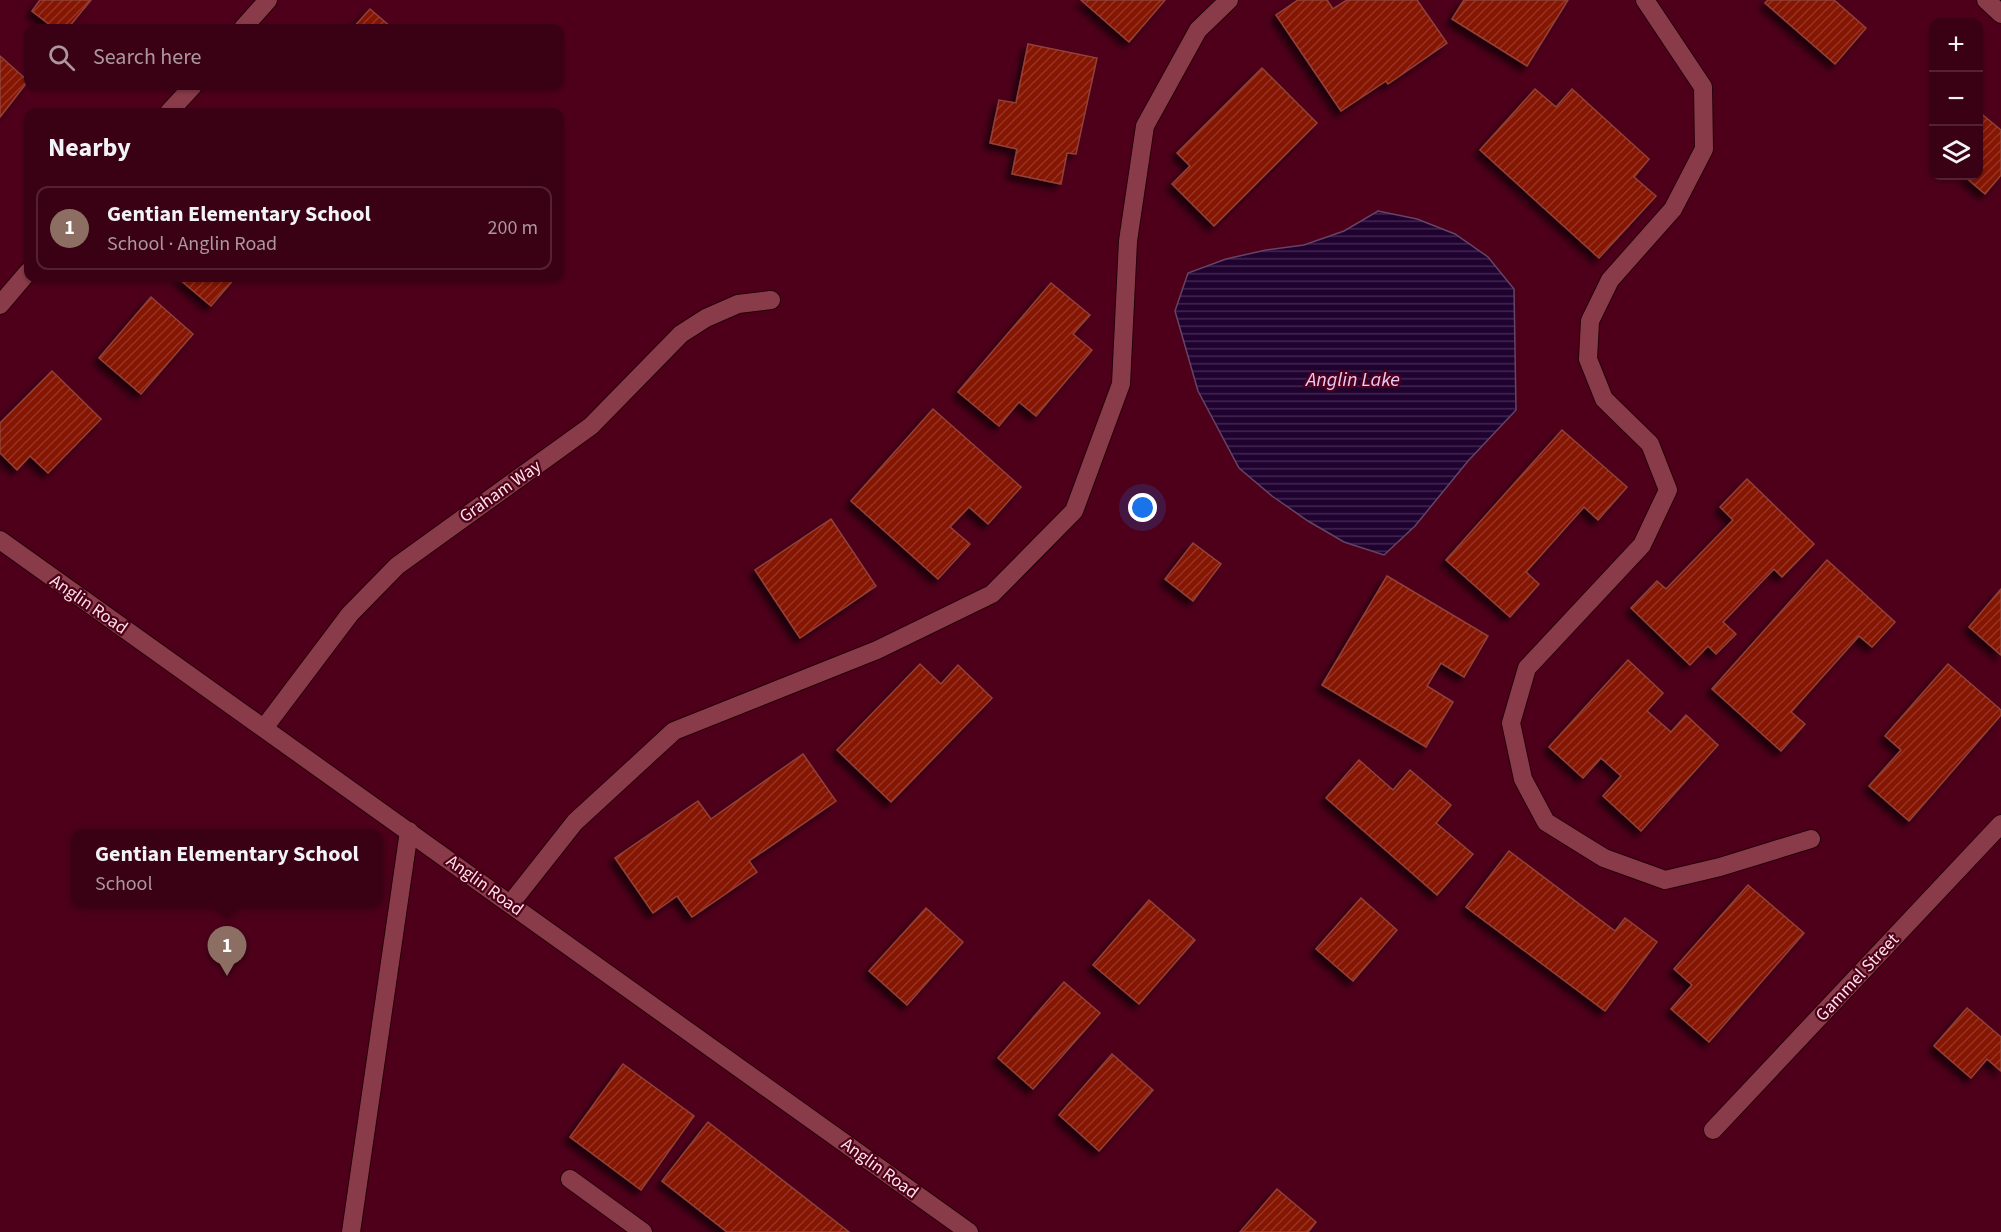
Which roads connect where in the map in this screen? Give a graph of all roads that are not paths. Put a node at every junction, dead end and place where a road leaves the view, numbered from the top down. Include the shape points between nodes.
1 (268, 0) edge
2 (1229, 0) edge
3 (1645, 0) edge
4 (1986, 0) edge
5 (2001, 14) edge
6 (247, 24) edge
7 (189, 90) edge
8 (173, 108) edge
9 (24, 277) edge
10 (771, 300) dead end
11 (0, 305) edge
12 (0, 540) edge
13 (264, 728) junction
14 (2001, 824) edge
15 (409, 831) junction
16 (1811, 839) dead end
17 (511, 903) junction
18 (1713, 1130) dead end
19 (570, 1179) dead end
20 (351, 1232) edge
21 (643, 1232) edge
22 (969, 1232) edge

1 - 6 street
2 - 17 street via 1198,30 1145,126 1128,241 1121,384 1074,511 992,594 877,650 674,731 575,822
3 - 16 street via 1703,87 1704,149 1673,209 1610,280 1590,321 1588,359 1604,399 1650,444 1668,490 1642,545 1527,668 1510,723 1523,779 1546,822 1604,858 1665,880
4 - 5 street
7 - 8 street
9 - 11 street
10 - 13 street, Graham Way via 738,304 681,334 591,426 397,566 350,614
12 - 13 street, Anglin Road
13 - 15 street, Anglin Road
14 - 18 street, Gammel Street
15 - 17 street, Anglin Road
15 - 20 street
17 - 22 street, Anglin Road
19 - 21 street

